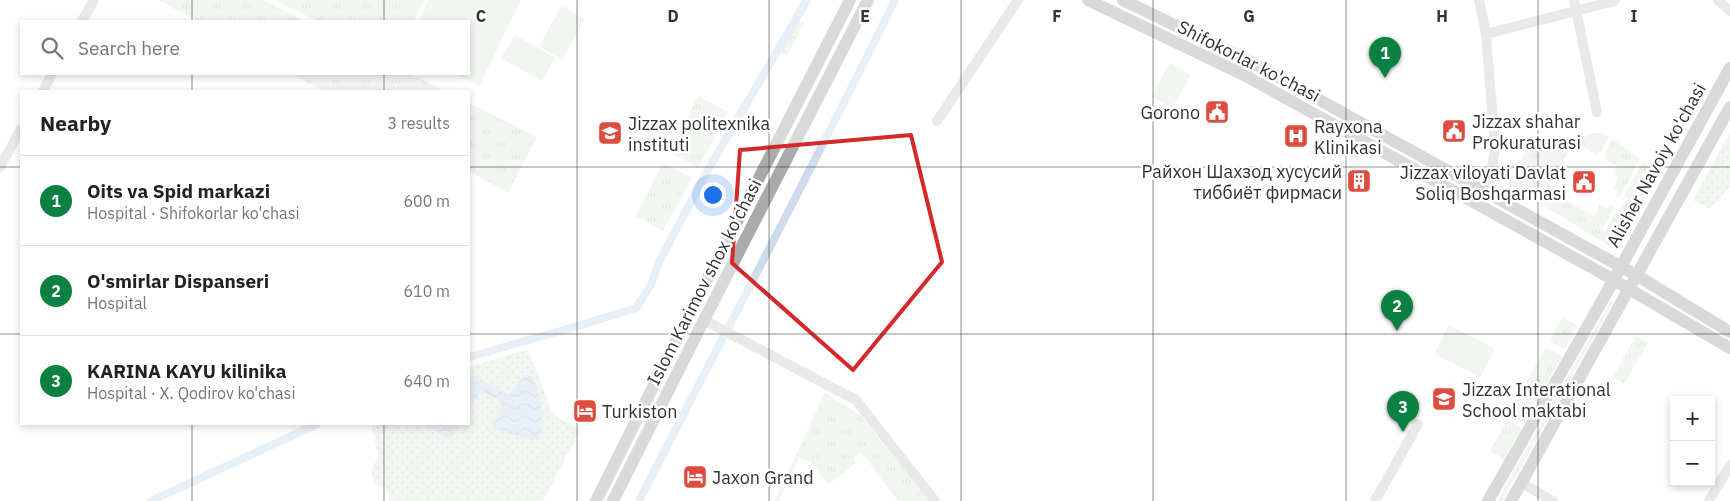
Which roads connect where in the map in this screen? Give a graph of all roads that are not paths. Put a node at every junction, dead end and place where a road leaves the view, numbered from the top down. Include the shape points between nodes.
1 (94, 0) edge
2 (850, 0) edge
3 (868, 0) edge
4 (1018, 0) edge
5 (1088, 0) edge
6 (1123, 0) edge
7 (1478, 0) edge
8 (1574, 0) edge
9 (1615, 0) edge
10 (1718, 0) edge
11 (1577, 11) junction
12 (1730, 11) edge
13 (83, 20) edge
14 (1486, 34) junction
15 (1730, 68) edge
16 (51, 75) edge
17 (44, 90) edge
18 (1730, 107) edge
19 (1596, 112) dead end
20 (937, 121) dead end
21 (20, 131) edge
22 (0, 167) edge
23 (1485, 192) junction
24 (1478, 205) junction
25 (1620, 267) junction
26 (1636, 275) junction
27 (1614, 279) junction
28 (1629, 288) junction
29 (704, 320) junction
30 (1730, 332) edge
31 (1730, 348) edge
32 (1418, 424) dead end
33 (1730, 466) edge
34 (1522, 483) junction
35 (596, 501) edge
36 (613, 501) edge
37 (935, 501) edge
38 (1375, 501) edge
39 (1488, 501) edge
40 (1511, 501) edge
41 (1553, 501) edge
42 (1709, 501) edge

1 - 13 street
2 - 35 main road, Islom Karimov shox ko'chasi
3 - 29 main road, Islom Karimov shox ko'chasi
4 - 20 street
5 - 24 main road, Shifokorlar ko'chasi via 1244,75
6 - 23 main road, Shifokorlar ko'chasi via 1249,61
7 - 14 street
8 - 11 street
9 - 11 street
10 - 12 street
11 - 14 street
11 - 19 street
14 - 23 street via 1495,146 1490,184
15 - 25 main road, Alisher Navoiy ko'chasi
16 - 17 street
18 - 26 main road, Alisher Navoiy ko'chasi
21 - 22 street
23 - 24 street
23 - 25 main road, Shifokorlar ko'chasi
24 - 27 main road, Shifokorlar ko'chasi
25 - 26 main road, Shifokorlar ko'chasi
25 - 27 main road, Alisher Navoiy ko'chasi
26 - 28 main road, Alisher Navoiy ko'chasi
26 - 30 main road, Shifokorlar ko'chasi
27 - 28 main road, Shifokorlar ko'chasi
27 - 39 main road, Alisher Navoiy ko'chasi
28 - 31 main road, Shifokorlar ko'chasi
28 - 34 main road, Alisher Navoiy ko'chasi
29 - 36 main road, Islom Karimov shox ko'chasi
29 - 37 street via 856,400
32 - 38 street
33 - 42 street
34 - 40 main road, Alisher Navoiy ko'chasi
34 - 41 street

